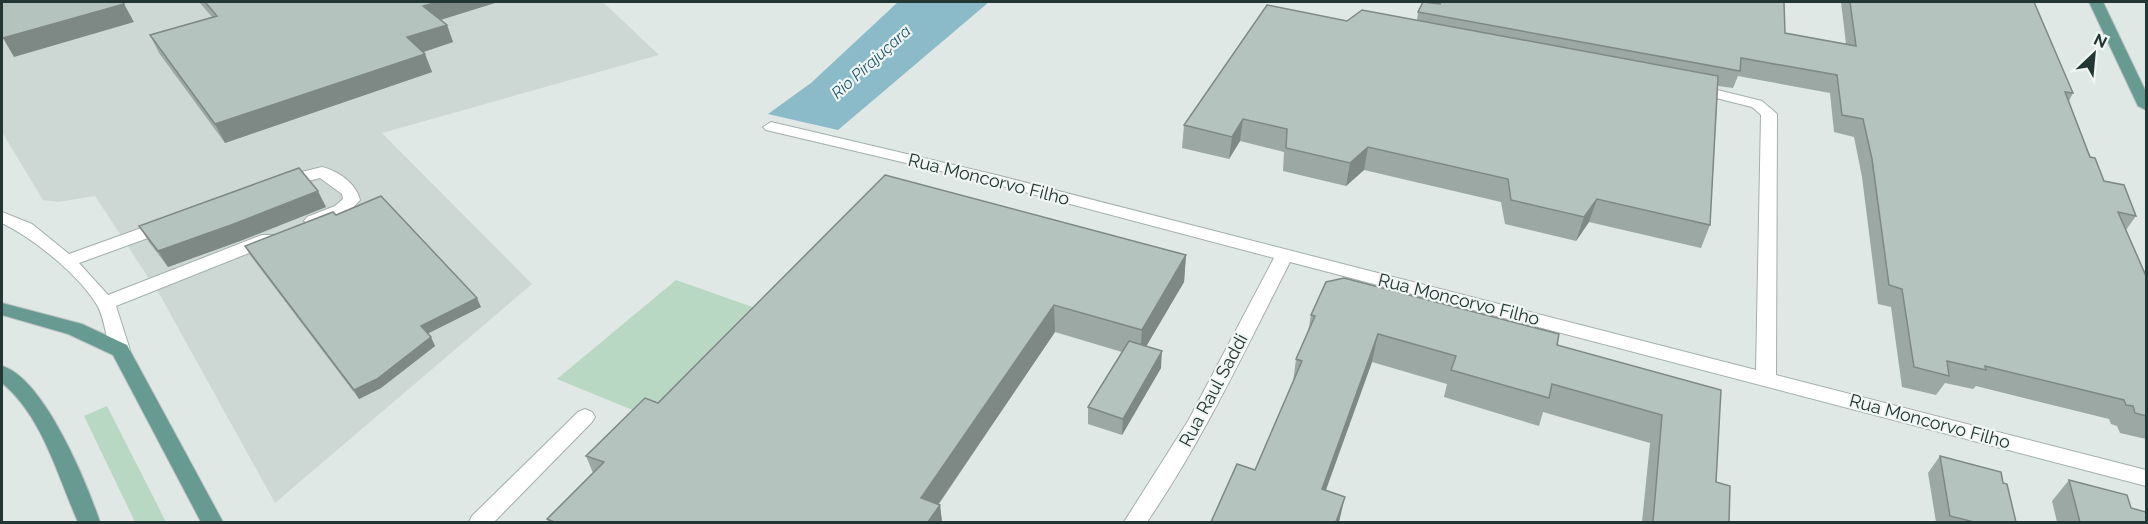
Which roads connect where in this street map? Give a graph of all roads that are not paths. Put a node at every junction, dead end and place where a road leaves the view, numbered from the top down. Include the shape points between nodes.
1 (2096, 2) edge
2 (1672, 84) edge
3 (2146, 106) edge
4 (771, 127) dead end
5 (267, 189) edge
6 (2, 217) edge
7 (178, 221) edge
8 (302, 226) edge
9 (282, 233) edge
10 (1285, 254) junction
11 (67, 261) junction
12 (105, 303) junction
13 (2, 309) edge
14 (120, 350) junction
15 (2, 373) edge
16 (1766, 378) junction
17 (585, 417) dead end
18 (2146, 478) edge
19 (89, 522) edge
20 (212, 522) edge
21 (480, 522) edge
22 (1135, 522) edge

1 - 3 main road
2 - 16 street via 1739,98 1757,104 1769,114
4 - 10 street, Rua Moncorvo Filho via 990,178
5 - 8 street via 322,172 350,192 352,200 347,206
6 - 11 street via 26,228
7 - 11 street
9 - 12 street
10 - 16 street, Rua Moncorvo Filho
10 - 22 street, Rua Raul Saddi via 1218,384
11 - 12 street
12 - 14 street
13 - 14 main road via 75,329
14 - 20 main road
15 - 19 main road via 19,383 38,408
16 - 18 street, Rua Moncorvo Filho
17 - 21 street

